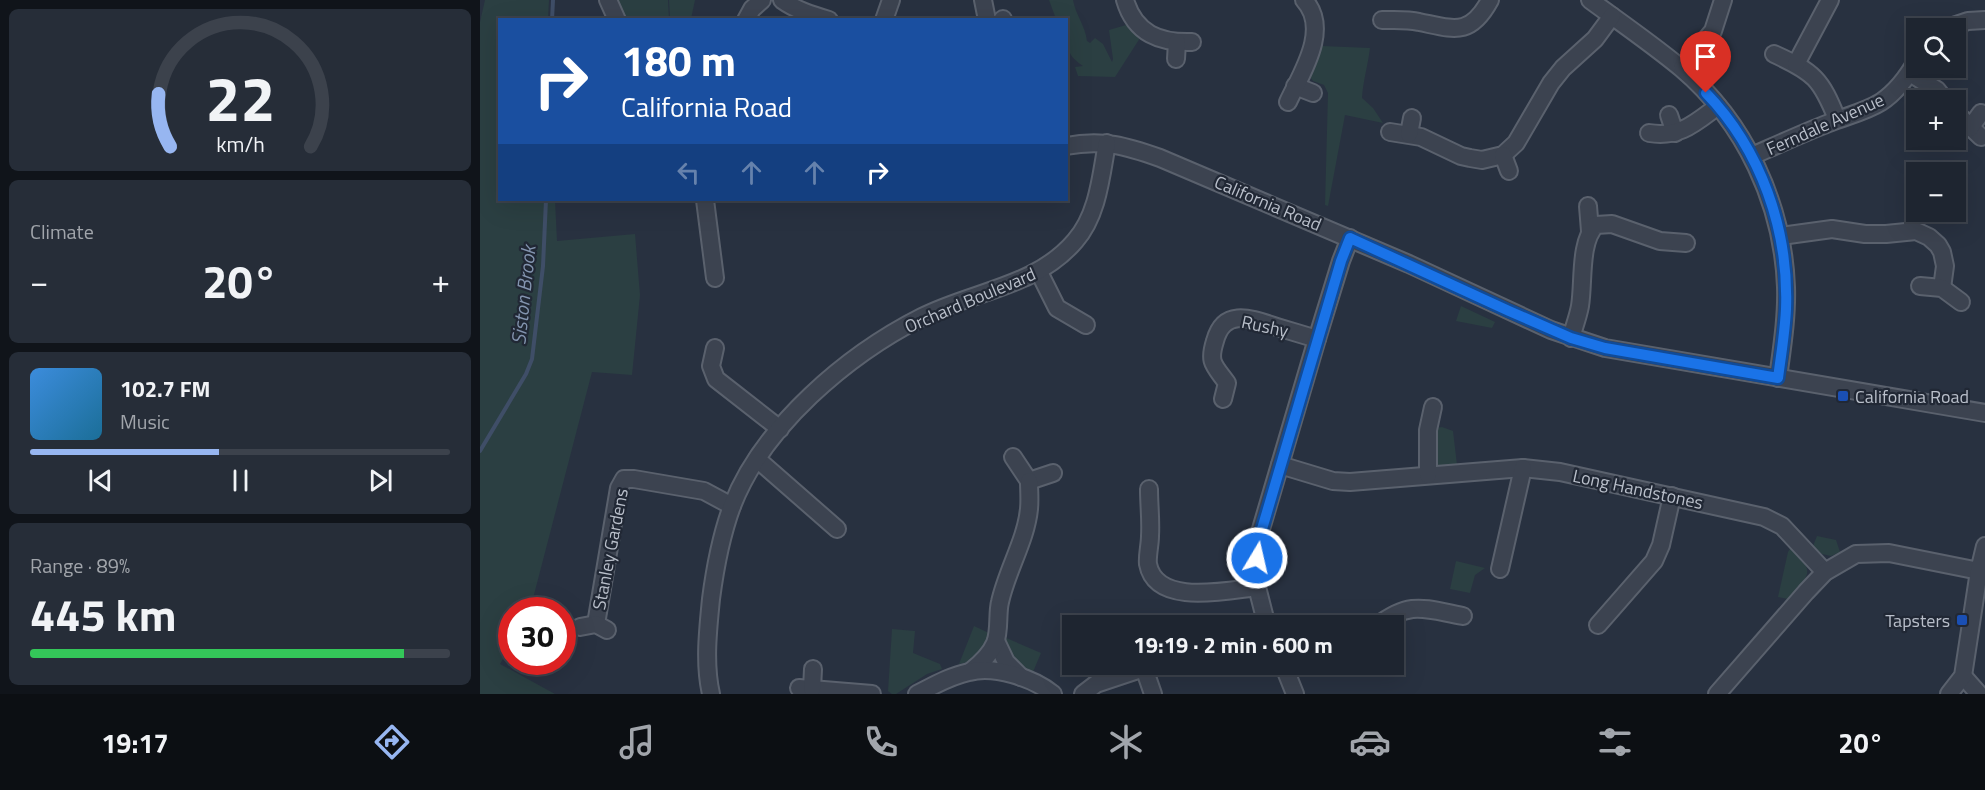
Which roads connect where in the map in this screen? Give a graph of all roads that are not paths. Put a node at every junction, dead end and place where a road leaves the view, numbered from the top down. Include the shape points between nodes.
1 (608, 0) edge
2 (762, 0) edge
3 (782, 0) edge
4 (891, 0) edge
5 (983, 0) edge
6 (1125, 0) edge
7 (1304, 0) edge
8 (1490, 0) edge
9 (1590, 0) edge
10 (1723, 0) edge
11 (1830, 0) edge
12 (1612, 16) junction
13 (616, 18) edge
14 (747, 18) edge
15 (822, 18) edge
16 (885, 18) edge
17 (987, 18) edge
18 (1985, 20) edge
19 (1966, 22) edge
20 (1392, 26) dead end
21 (1182, 48) dead end
22 (1774, 54) dead end
23 (1796, 64) junction
24 (1682, 69) junction
25 (1906, 75) edge
26 (1925, 78) edge
27 (1937, 90) edge
28 (1313, 93) dead end
29 (1718, 106) junction
30 (1981, 112) dead end
31 (1669, 115) dead end
32 (1837, 119) junction
33 (1966, 123) edge
34 (1390, 132) dead end
35 (1649, 133) dead end
36 (1675, 133) junction
37 (1107, 143) junction
38 (1068, 146) edge
39 (1503, 155) junction
40 (1752, 156) junction
41 (1509, 171) dead end
42 (705, 201) edge
43 (1588, 206) dead end
44 (1590, 231) junction
45 (1781, 236) junction
46 (1350, 238) junction
47 (1669, 241) junction
48 (1686, 243) dead end
49 (1666, 258) dead end
50 (1039, 272) junction
51 (715, 278) dead end
52 (1920, 286) dead end
53 (1942, 288) junction
54 (1962, 302) dead end
55 (1086, 325) dead end
56 (1571, 338) junction
57 (1317, 339) junction
58 (715, 348) dead end
59 (1778, 378) junction
60 (1222, 399) dead end
61 (1433, 407) dead end
62 (1985, 413) edge
63 (780, 429) junction
64 (1013, 457) dead end
65 (757, 459) junction
66 (1280, 465) junction
67 (1523, 468) junction
68 (1053, 473) dead end
69 (1428, 475) junction
70 (1029, 481) junction
71 (1149, 489) dead end
72 (1672, 496) junction
73 (732, 506) junction
74 (837, 529) dead end
75 (1985, 546) edge
76 (1500, 569) dead end
77 (1979, 571) junction
78 (1825, 572) junction
79 (1257, 587) junction
80 (1981, 591) edge
81 (1264, 615) edge
82 (1393, 615) edge
83 (1463, 616) dead end
84 (1598, 626) dead end
85 (594, 627) dead end
86 (996, 641) junction
87 (813, 669) dead end
88 (971, 671) junction
89 (1288, 675) edge
90 (1021, 676) junction
91 (1963, 676) junction
92 (711, 694) edge
93 (872, 694) edge
94 (917, 694) edge
95 (1053, 694) edge
96 (1083, 694) edge
97 (1153, 694) edge
98 (1295, 694) edge
99 (1718, 694) edge
100 (1949, 694) edge
101 (1979, 694) edge

1 - 13 street
2 - 14 street
3 - 15 street
4 - 16 street
5 - 17 street
6 - 21 street via 1142,29
7 - 28 street via 1313,17 1314,44 1292,94
8 - 20 street via 1477,20 1463,28 1446,29 1416,21
9 - 12 street
10 - 24 street via 1713,31
11 - 23 street
12 - 24 street
12 - 39 street via 1595,39 1551,82 1516,143
18 - 19 street
22 - 23 street
23 - 32 street via 1825,90
24 - 29 street
25 - 32 street, Ferndale Avenue via 1881,102
26 - 27 street
29 - 36 street
29 - 40 street
30 - 33 street via 1975,133
31 - 36 street
32 - 40 street, Ferndale Avenue
34 - 39 street via 1411,126 1421,137 1461,156 1482,160
35 - 36 street
37 - 38 street, California Road
37 - 46 street, California Road via 1160,158
37 - 50 street, Orchard Boulevard via 1099,188 1086,223 1076,240
39 - 41 street
40 - 45 street
42 - 51 street
43 - 44 street
44 - 47 street via 1596,225 1612,224
44 - 56 street via 1585,243 1580,308
45 - 53 street via 1832,229 1865,234 1916,231 1929,237 1942,252
45 - 59 street via 1786,311
46 - 56 street, California Road
46 - 57 street
47 - 48 street
47 - 49 street
50 - 55 street via 1057,308
50 - 63 street, Orchard Boulevard via 924,316 890,335 815,391
52 - 53 street
53 - 54 street
56 - 59 street, California Road via 1605,348
57 - 60 street, Rushy via 1251,319 1232,319 1217,333 1211,354 1213,364 1227,383
57 - 66 street
58 - 63 street via 711,366 716,379
59 - 62 street, California Road
61 - 69 street via 1428,430
63 - 65 street, Orchard Boulevard
64 - 70 street
65 - 73 street, Orchard Boulevard
65 - 74 street
66 - 69 street, Long Handstones via 1333,481
66 - 79 street via 1259,543
67 - 69 street, Long Handstones
67 - 72 street, Long Handstones
67 - 76 street
68 - 70 street
70 - 86 street via 1026,528 1005,580
71 - 79 street via 1149,564 1155,580 1171,590 1187,593
72 - 78 street, Long Handstones via 1764,517 1782,526
72 - 84 street via 1654,561
73 - 85 street, Stanley Gardens via 704,491 624,479 618,488
73 - 92 street, Orchard Boulevard via 714,579 708,624
75 - 77 street
77 - 78 street via 1872,552 1856,554
77 - 80 street
78 - 99 street
79 - 81 street
80 - 91 street
82 - 83 street via 1419,607
86 - 88 street
86 - 90 street via 1006,662
87 - 93 street via 805,689
88 - 90 street
88 - 94 street
89 - 98 street
90 - 95 street
91 - 100 street
91 - 101 street
96 - 97 street via 1096,684 1144,668

